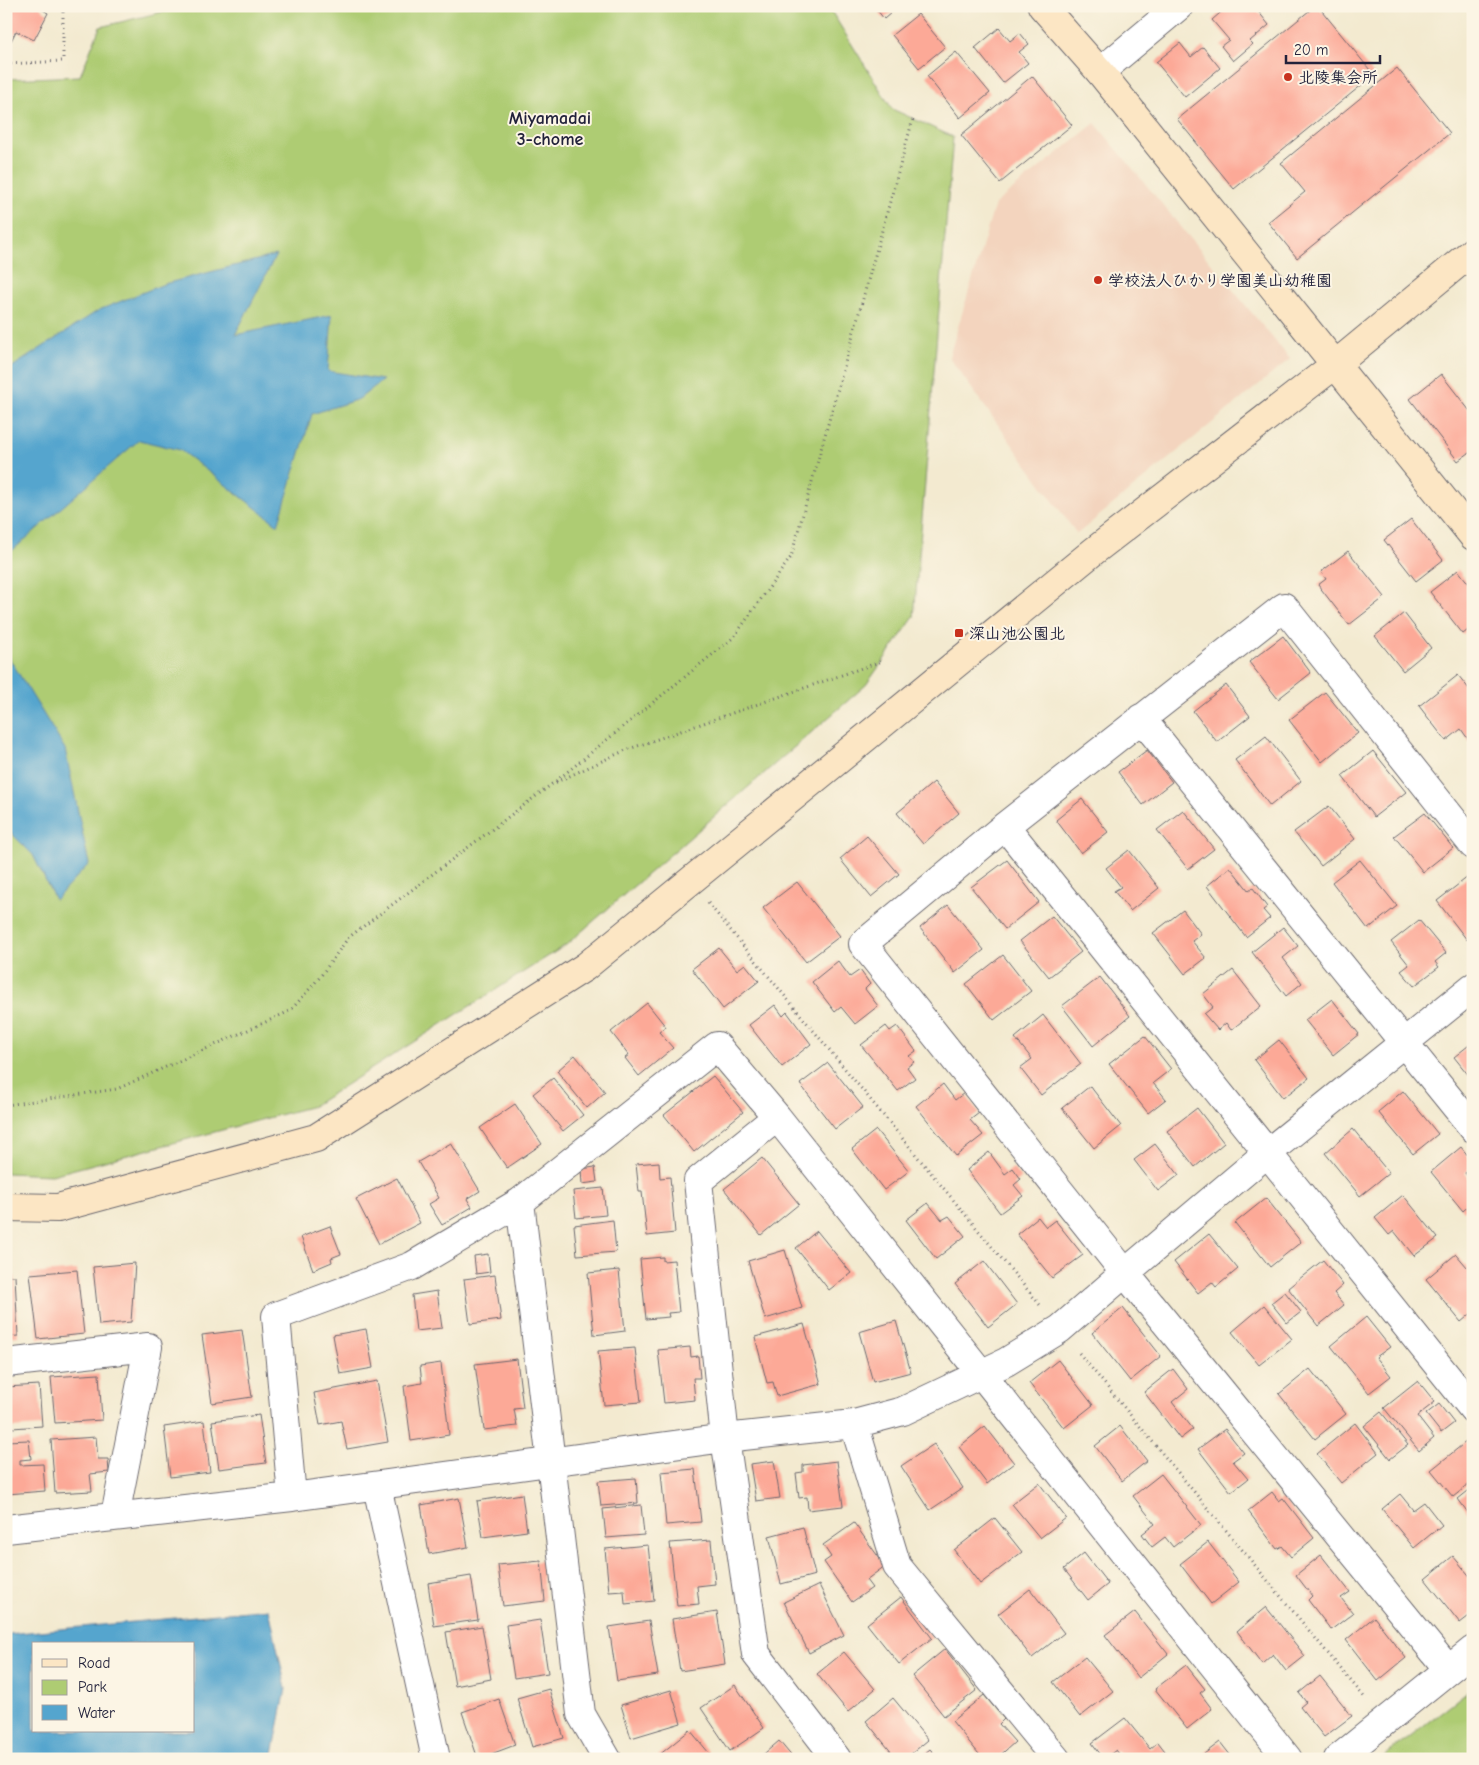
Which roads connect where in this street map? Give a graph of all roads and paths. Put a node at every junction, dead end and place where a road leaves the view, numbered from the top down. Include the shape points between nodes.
1 (63, 6) edge
2 (1042, 6) edge
3 (1179, 6) edge
4 (6, 64) edge
5 (1100, 72) junction
6 (913, 119) dead end
7 (1473, 251) edge
8 (1336, 364) junction
9 (1473, 536) edge
10 (882, 661) dead end
11 (1141, 718) junction
12 (552, 784) junction
13 (1005, 826) junction
14 (1473, 845) edge
15 (690, 882) junction
16 (1473, 987) edge
17 (1403, 1043) junction
18 (6, 1105) edge
19 (778, 1117) junction
20 (1473, 1128) edge
21 (1266, 1154) junction
22 (520, 1202) junction
23 (6, 1207) edge
24 (1125, 1273) junction
25 (1060, 1330) junction
26 (6, 1362) edge
27 (982, 1375) junction
28 (1473, 1409) edge
29 (854, 1424) junction
30 (725, 1438) junction
31 (552, 1461) junction
32 (377, 1486) junction
33 (292, 1497) junction
34 (115, 1516) junction
35 (6, 1529) edge
36 (1473, 1650) edge
37 (1448, 1669) junction
38 (1385, 1721) junction
39 (436, 1759) edge
40 (606, 1759) edge
41 (837, 1759) edge
42 (1056, 1759) edge
43 (1288, 1759) edge
44 (1338, 1759) edge

1 - 4 path via 63,61
2 - 5 street
3 - 5 street
5 - 8 street
6 - 12 path via 791,557 734,637
7 - 8 street
8 - 9 street
8 - 15 street via 1094,551
10 - 12 path via 626,750
11 - 13 street
11 - 14 street via 1284,607
11 - 17 street
12 - 18 path via 348,938 290,1011 117,1088
13 - 21 street
13 - 24 street via 863,944
15 - 23 street via 585,968 316,1138 58,1208
15 - 25 path
16 - 17 street
17 - 20 street
17 - 21 street
19 - 22 street via 716,1046
19 - 27 street
19 - 30 street via 698,1181
21 - 24 street
21 - 28 street
22 - 31 street
22 - 33 street via 412,1266 276,1316
24 - 25 street
24 - 37 street
25 - 27 street
25 - 38 path
26 - 34 street via 148,1347
27 - 29 street via 903,1411
27 - 43 street
29 - 30 street
29 - 42 street via 897,1566
30 - 31 street
30 - 41 street via 756,1654
31 - 32 street
31 - 40 street via 581,1714
32 - 33 street
32 - 39 street
33 - 34 street
34 - 35 street
36 - 37 street
37 - 38 street
38 - 44 street

